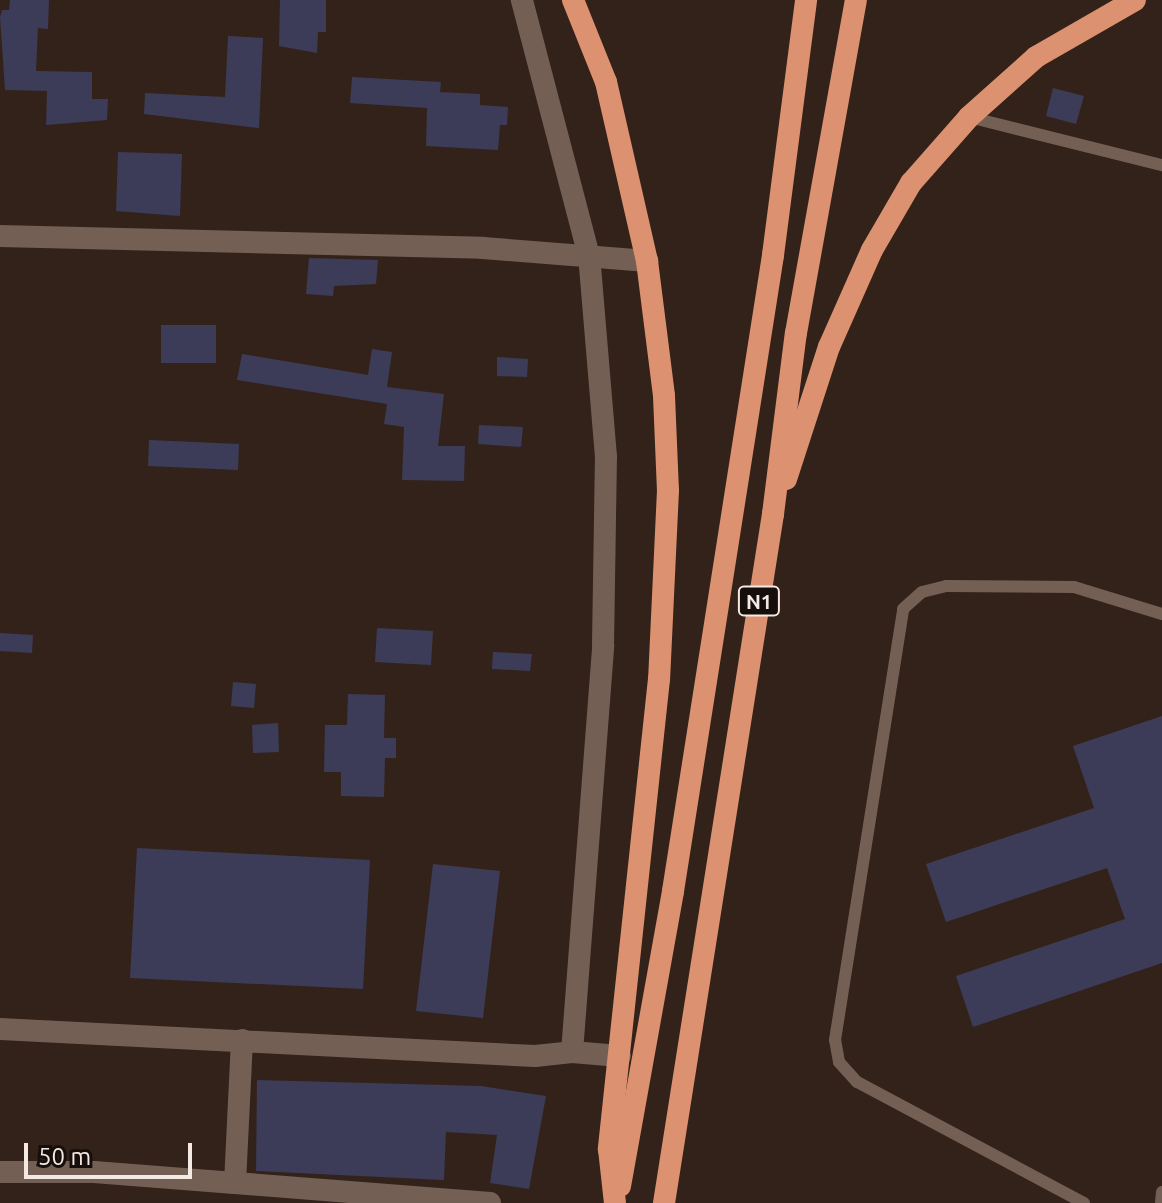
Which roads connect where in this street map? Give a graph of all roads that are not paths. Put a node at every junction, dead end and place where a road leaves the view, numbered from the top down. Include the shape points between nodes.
1 (522, 0) edge
2 (573, 0) edge
3 (806, 0) edge
4 (856, 0) edge
5 (1135, 0) edge
6 (969, 117) junction
7 (1162, 165) edge
8 (0, 236) edge
9 (589, 256) junction
10 (647, 261) junction
11 (773, 514) junction
12 (1162, 614) edge
13 (0, 1029) edge
14 (242, 1040) junction
15 (572, 1052) junction
16 (620, 1056) junction
17 (0, 1172) edge
18 (235, 1183) junction
19 (1162, 1192) edge
20 (490, 1203) edge
21 (616, 1203) edge
22 (664, 1203) edge
23 (1084, 1203) edge
24 (1161, 1203) edge

1 - 9 street
2 - 10 highway via 606,82
3 - 21 highway, N1 via 771,271 675,875
4 - 11 highway, N1 via 796,333
5 - 6 highway via 1036,57
6 - 7 lane
6 - 11 highway via 911,183 872,250 829,347
8 - 9 street via 393,244
9 - 10 street
9 - 15 street via 606,457 603,645
10 - 16 highway via 664,396 667,584
11 - 22 highway, N1
12 - 23 lane via 1074,587 946,586 922,592 903,609 835,1040 839,1062 857,1082
13 - 14 street
14 - 15 street via 535,1056
14 - 18 street
15 - 16 street
16 - 21 highway via 609,1149
17 - 18 street via 94,1172
18 - 20 street
19 - 24 lane

